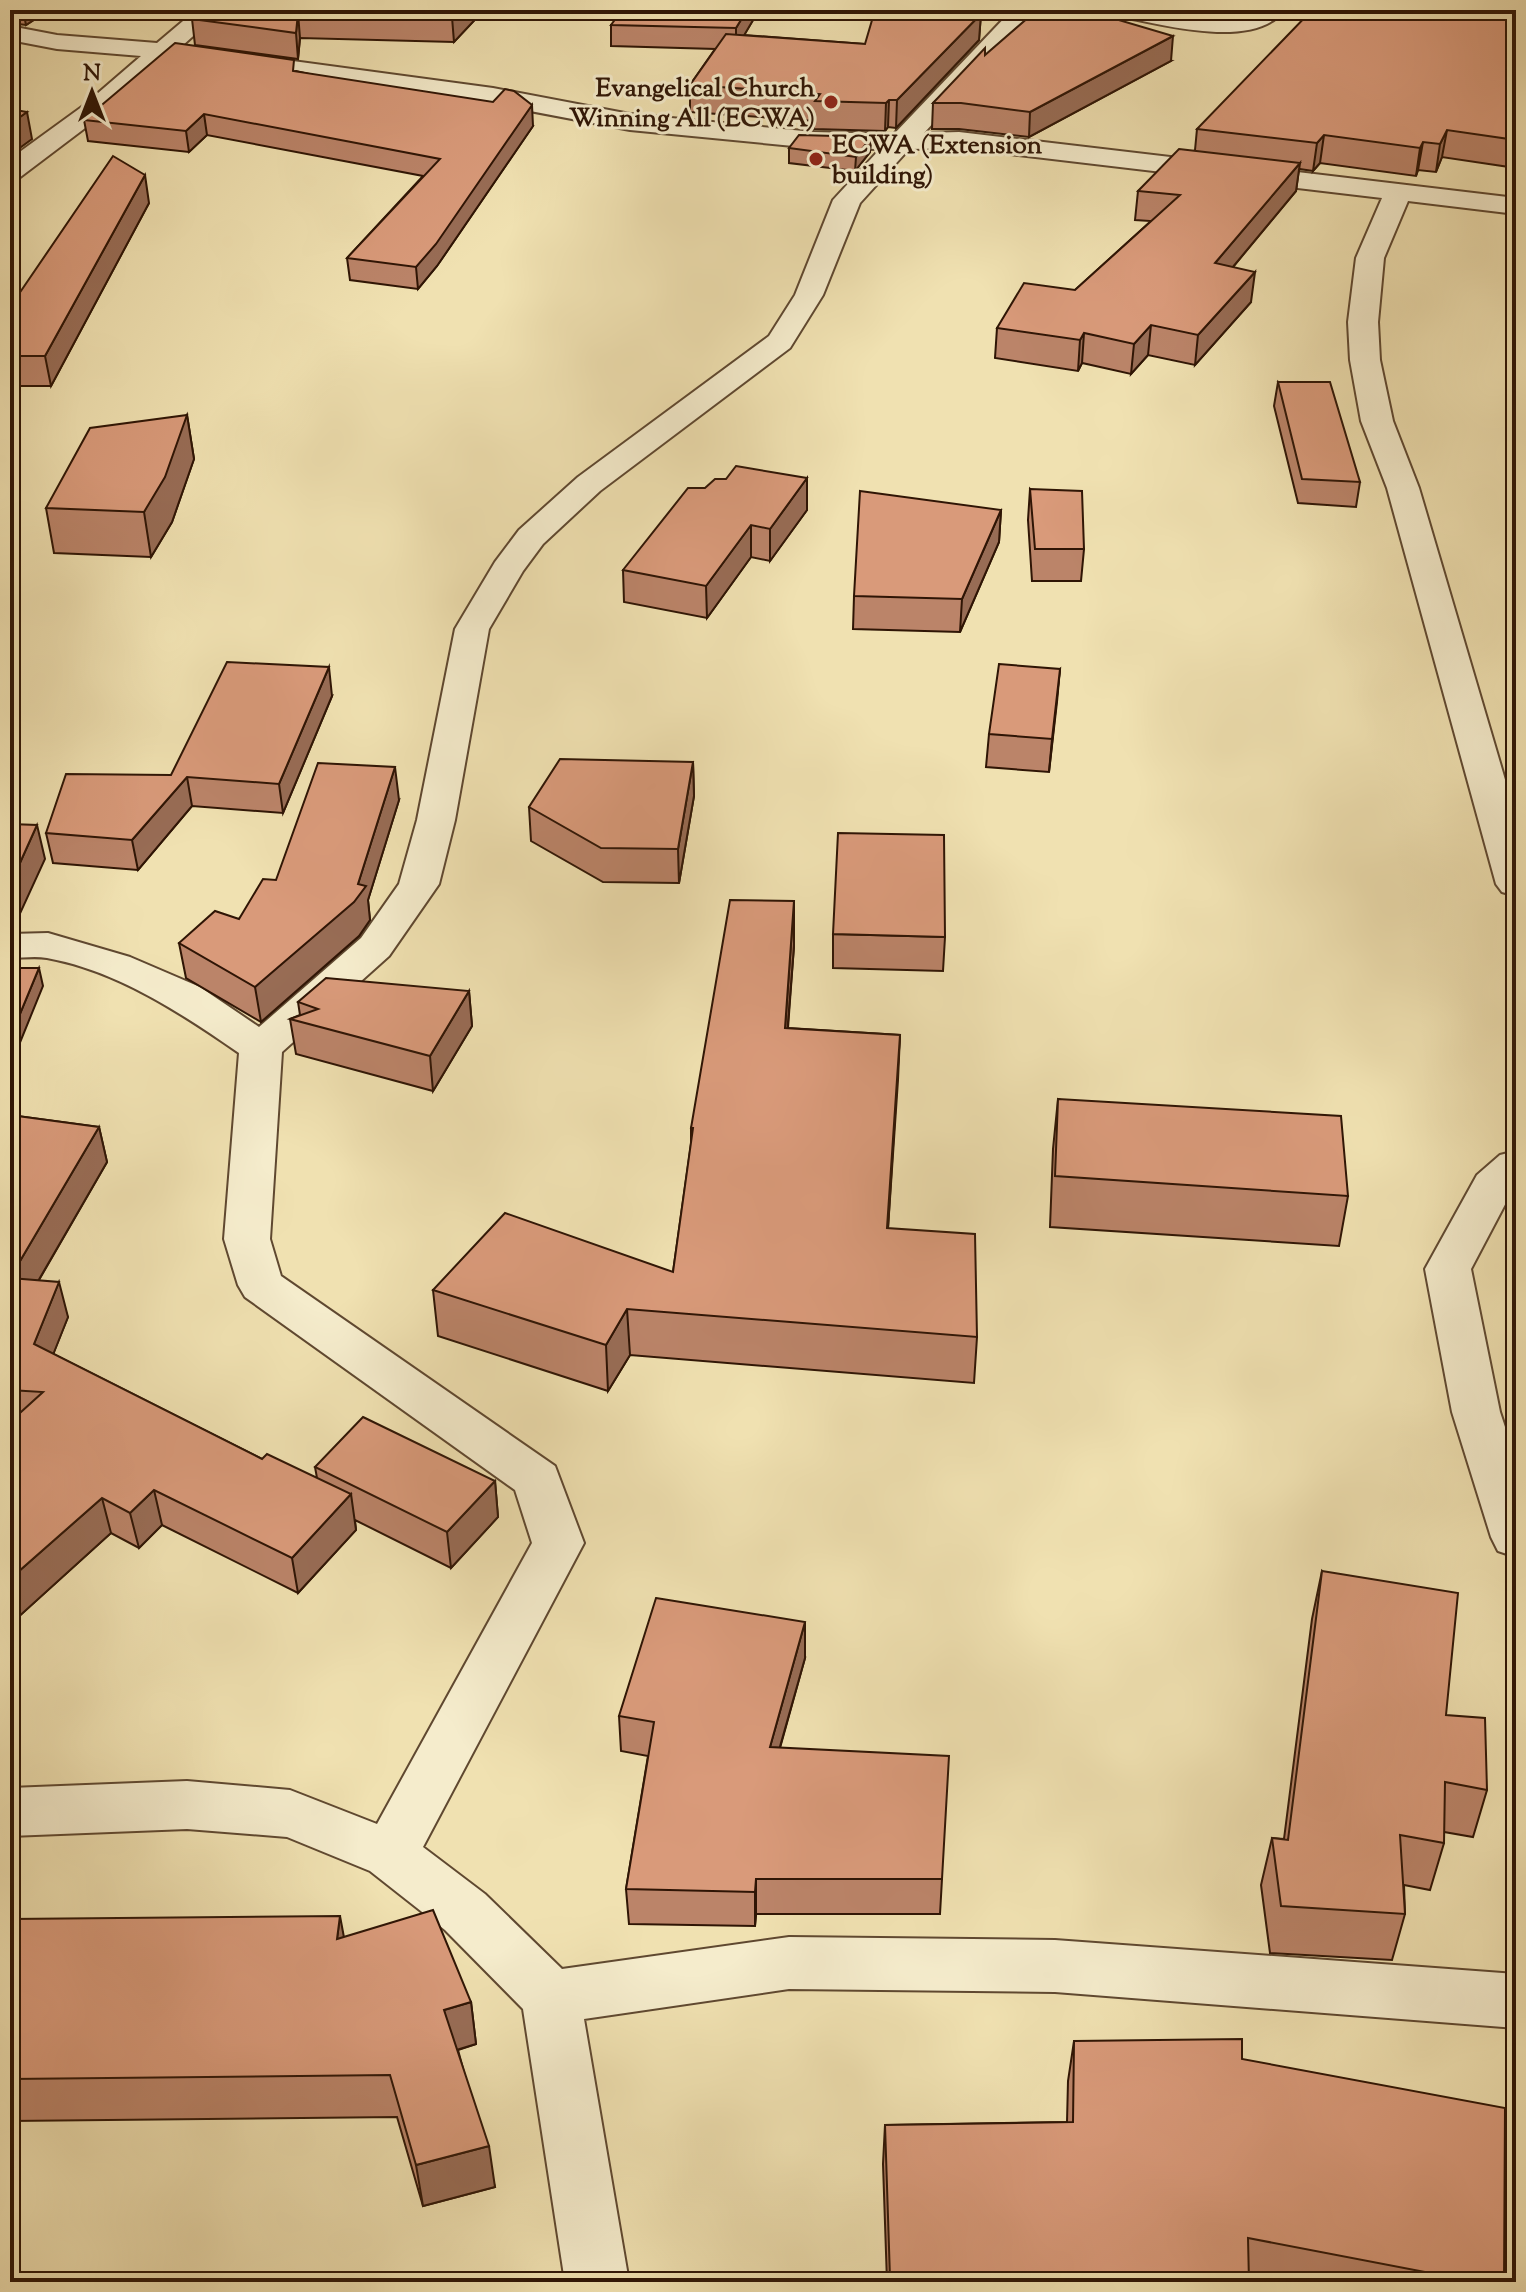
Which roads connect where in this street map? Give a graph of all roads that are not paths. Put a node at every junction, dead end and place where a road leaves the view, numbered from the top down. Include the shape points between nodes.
1 (210, 10) edge
2 (1123, 10) edge
3 (1272, 10) edge
4 (1023, 11) edge
5 (10, 33) edge
6 (163, 51) junction
7 (898, 142) junction
8 (10, 172) edge
9 (1398, 192) junction
10 (1516, 206) edge
11 (1516, 884) edge
12 (10, 946) edge
13 (261, 1048) junction
14 (1516, 1166) edge
15 (1516, 1537) edge
16 (10, 1812) edge
17 (390, 1854) junction
18 (551, 1997) junction
19 (1516, 2001) edge
20 (597, 2282) edge

1 - 6 street
2 - 3 street via 1218,25 1254,22
4 - 7 street
5 - 6 street
6 - 7 street via 493,96 630,122 814,140
6 - 8 street
7 - 9 street via 959,140 1035,147
7 - 13 street via 847,200 809,295 780,342 589,484 531,537 507,569 472,629 419,884 375,947
9 - 10 street
9 - 11 street via 1370,258 1365,360 1377,421 1403,488
12 - 13 street via 48,945 116,966 185,996
13 - 17 street via 247,1239 261,1285 537,1479 558,1543
14 - 15 street via 1493,1186 1448,1269 1476,1412
16 - 17 street via 187,1805 290,1814
17 - 18 street via 465,1912
18 - 19 street via 789,1963 1055,1966
18 - 20 street

